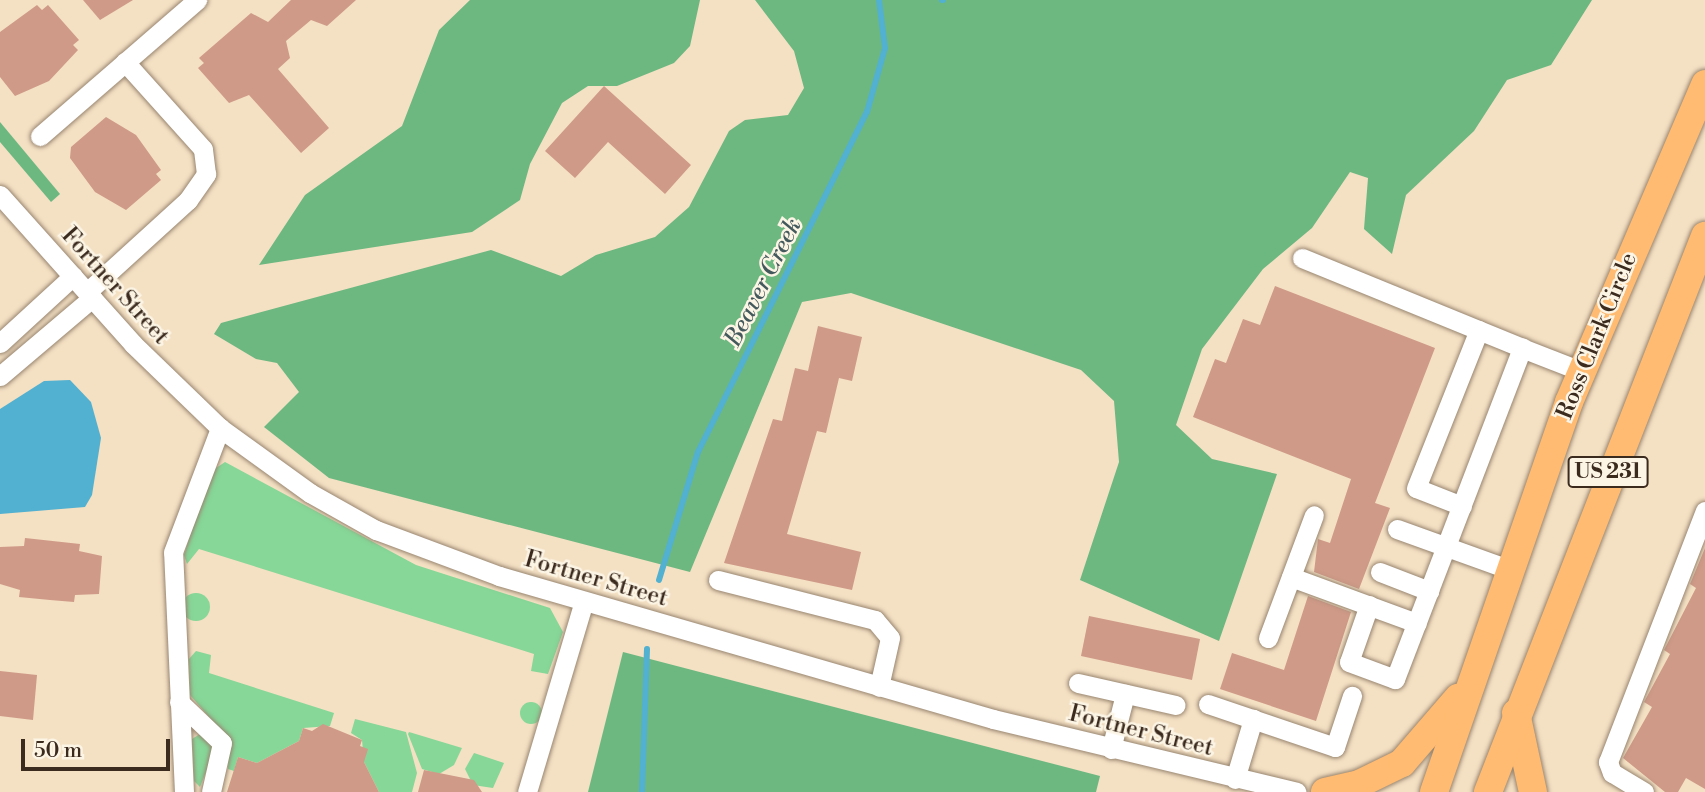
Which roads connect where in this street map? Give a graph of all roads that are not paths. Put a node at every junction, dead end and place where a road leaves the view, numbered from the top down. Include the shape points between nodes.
1 (197, 0) edge
2 (125, 62) junction
3 (1705, 84) edge
4 (40, 136) dead end
5 (0, 195) edge
6 (1705, 236) edge
7 (1302, 258) dead end
8 (73, 276) junction
9 (90, 295) junction
10 (1479, 330) junction
11 (0, 343) edge
12 (1522, 348) junction
13 (1581, 371) junction
14 (0, 376) edge
15 (220, 428) junction
16 (1462, 506) junction
17 (1705, 511) edge
18 (1314, 515) dead end
19 (1397, 529) dead end
20 (1445, 548) junction
21 (1511, 570) junction
22 (1380, 572) dead end
23 (1291, 577) junction
24 (718, 580) dead end
25 (1429, 591) junction
26 (584, 601) junction
27 (1369, 605) junction
28 (1417, 623) junction
29 (1268, 638) dead end
30 (1471, 682) junction
31 (1078, 683) dead end
32 (879, 687) junction
33 (1125, 694) junction
34 (1352, 696) dead end
35 (179, 702) junction
36 (1208, 704) dead end
37 (1175, 705) dead end
38 (1515, 710) junction
39 (1252, 719) junction
40 (1111, 749) junction
41 (1208, 772) junction
42 (1235, 779) junction
43 (1275, 790) edge
44 (184, 792) edge
45 (211, 792) edge
46 (527, 792) edge
47 (1205, 792) edge
48 (1296, 792) edge
49 (1325, 792) edge
50 (1434, 792) edge
51 (1488, 792) edge
52 (1533, 792) edge
53 (1644, 792) edge

1 - 2 street
2 - 4 street
2 - 9 street via 203,149 206,174 188,201
3 - 13 highway, Ross Clark Circle / US 231
5 - 8 street, Fortner Street
6 - 38 highway, US 231
7 - 10 street
8 - 9 street, Fortner Street
8 - 11 street
9 - 14 street
9 - 15 street, Fortner Street
10 - 12 street
10 - 16 street via 1416,488
12 - 13 street
12 - 16 street
13 - 21 highway, Ross Clark Circle / US 231
15 - 26 street, Fortner Street via 310,493 376,530
15 - 35 street via 173,552
16 - 20 street
17 - 53 street via 1608,762 1612,773
18 - 23 street
19 - 20 street
20 - 21 street
20 - 25 street
21 - 30 highway, Ross Clark Circle / US 231
22 - 25 street
23 - 27 street
23 - 29 street
24 - 32 street via 875,620 890,638
25 - 28 street
26 - 32 street, Fortner Street
26 - 46 street
27 - 28 street
27 - 28 street via 1349,662 1395,679
30 - 49 highway via 1402,762 1359,784
30 - 50 highway, Ross Clark Circle / US 231
31 - 33 street
32 - 40 street, Fortner Street
33 - 37 street
33 - 40 street
34 - 39 street via 1335,747
35 - 44 street
35 - 45 street via 222,743
36 - 39 street
38 - 51 highway, US 231
38 - 52 highway
39 - 42 street
40 - 41 street, Fortner Street
41 - 42 street, Fortner Street
41 - 47 street
42 - 43 street, Fortner Street
43 - 48 street, Fortner Street

